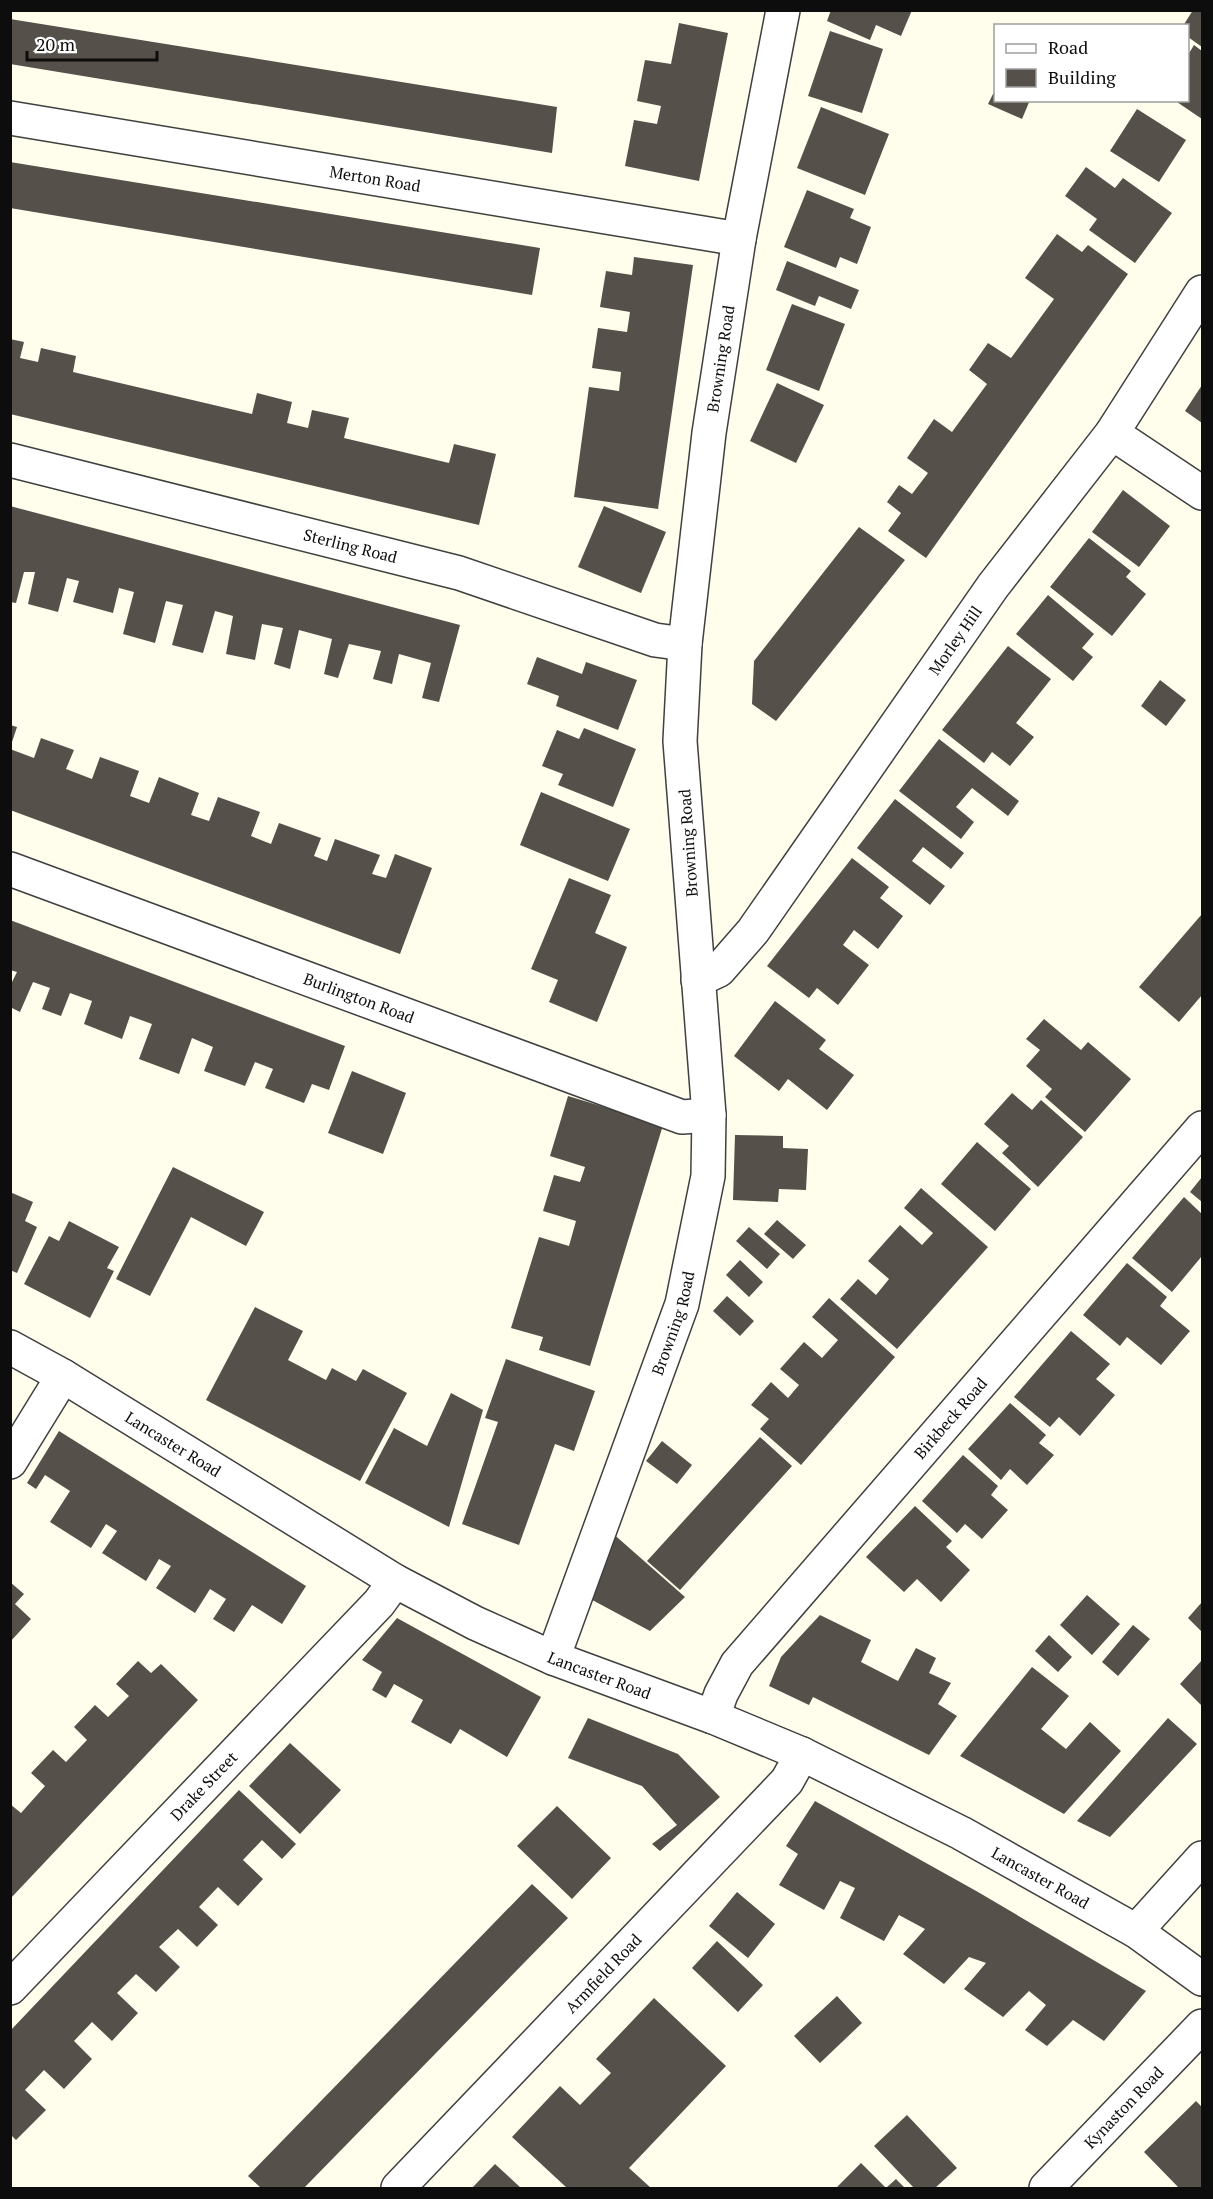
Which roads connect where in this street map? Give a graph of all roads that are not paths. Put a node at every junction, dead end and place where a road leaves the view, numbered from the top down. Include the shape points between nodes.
1 (783, 10) edge
2 (10, 118) edge
3 (740, 239) junction
4 (1203, 292) edge
5 (1112, 433) junction
6 (10, 460) edge
7 (1203, 493) edge
8 (685, 644) junction
9 (10, 869) edge
10 (698, 980) junction
11 (709, 1115) junction
12 (1203, 1128) edge
13 (10, 1347) edge
14 (63, 1376) junction
15 (10, 1462) edge
16 (395, 1581) junction
17 (553, 1658) junction
18 (713, 1717) junction
19 (802, 1754) junction
20 (1203, 1858) edge
21 (1136, 1931) junction
22 (1203, 1978) edge
23 (10, 1989) edge
24 (1203, 2026) edge
25 (398, 2188) edge
26 (1046, 2188) edge

1 - 3 street, Browning Road
2 - 3 street, Merton Road
3 - 8 street, Browning Road via 709,433
4 - 5 street, Morley Hill
5 - 7 street
5 - 10 street, Morley Hill via 993,586 753,931 719,970
6 - 8 street, Sterling Road via 459,573 654,640
8 - 10 street, Browning Road via 680,741
9 - 11 street, Burlington Road via 681,1117
10 - 11 street, Browning Road
11 - 17 street, Browning Road via 708,1176 682,1304
12 - 18 street, Birkbeck Road via 737,1664
13 - 14 street, Lancaster Road
14 - 15 street
14 - 16 street, Lancaster Road
16 - 17 street, Lancaster Road
16 - 23 street, Drake Street via 379,1603
17 - 18 street, Lancaster Road
18 - 19 street, Lancaster Road
19 - 21 street, Lancaster Road via 961,1833
19 - 25 street, Armfield Road via 787,1781
20 - 21 street
21 - 22 street, Lancaster Road
24 - 26 street, Kynaston Road

